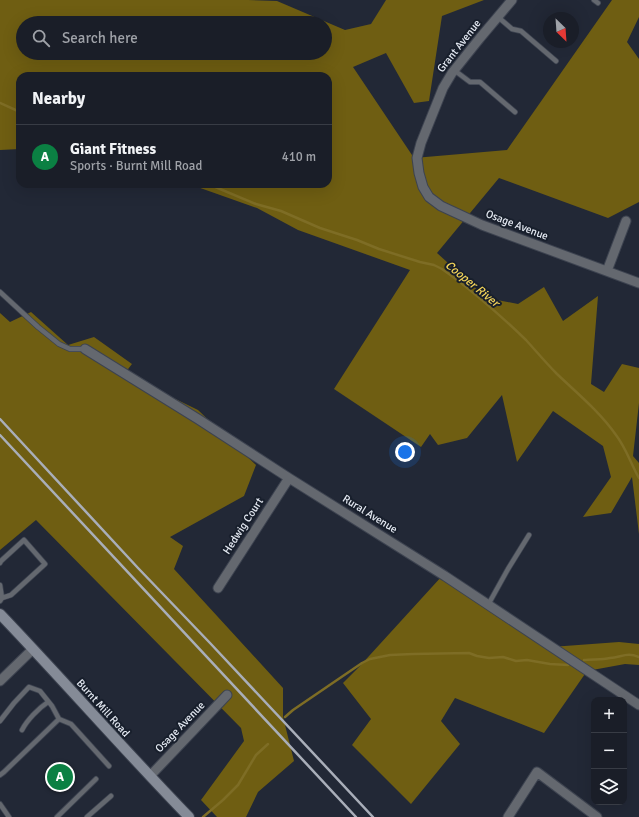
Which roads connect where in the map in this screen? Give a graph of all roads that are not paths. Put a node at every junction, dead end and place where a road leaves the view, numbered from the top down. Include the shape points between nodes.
1 (512, 0) edge
2 (498, 17) junction
3 (556, 61) dead end
4 (454, 70) junction
5 (515, 112) dead end
6 (417, 158) joint
7 (626, 222) dead end
8 (607, 271) junction
9 (639, 283) edge
10 (0, 292) edge
11 (84, 349) joint
12 (289, 478) junction
13 (529, 535) dead end
14 (0, 563) edge
15 (0, 585) edge
16 (218, 588) dead end
17 (1, 599) edge
18 (488, 605) junction
19 (0, 614) edge
20 (34, 649) junction
21 (0, 681) edge
22 (228, 695) dead end
23 (48, 702) junction
24 (639, 705) edge
25 (59, 719) junction
26 (0, 721) edge
27 (22, 730) dead end
28 (109, 766) dead end
29 (0, 775) edge
30 (150, 776) junction
31 (96, 779) dead end
32 (111, 796) dead end
33 (0, 804) edge
34 (9, 817) edge
35 (57, 817) edge
36 (87, 817) edge
37 (189, 817) edge
38 (508, 817) edge
39 (597, 817) edge

1 - 2 street, Grant Avenue
2 - 3 lane via 512,28 521,31
2 - 4 street, Grant Avenue
4 - 5 lane via 470,82 480,82
4 - 6 street, Grant Avenue via 442,88
6 - 8 street, Osage Avenue via 423,187 441,206 482,225
7 - 8 street
8 - 9 street, Osage Avenue
10 - 11 lane via 59,344 70,349
11 - 12 street, Rural Avenue
12 - 16 street, Hedwig Court
12 - 18 street, Rural Avenue
13 - 18 lane
14 - 17 lane via 24,540 45,564 12,595
15 - 17 lane
18 - 24 street, Rural Avenue
19 - 20 main road, Burnt Mill Road
20 - 21 street
20 - 30 main road, Burnt Mill Road
22 - 30 street, Osage Avenue
23 - 25 lane
23 - 26 lane via 40,691 29,688
23 - 27 lane via 40,707
25 - 28 lane via 71,724
25 - 29 lane
30 - 37 main road, Burnt Mill Road
31 - 35 lane
32 - 36 lane
33 - 34 lane
38 - 39 street via 537,772

